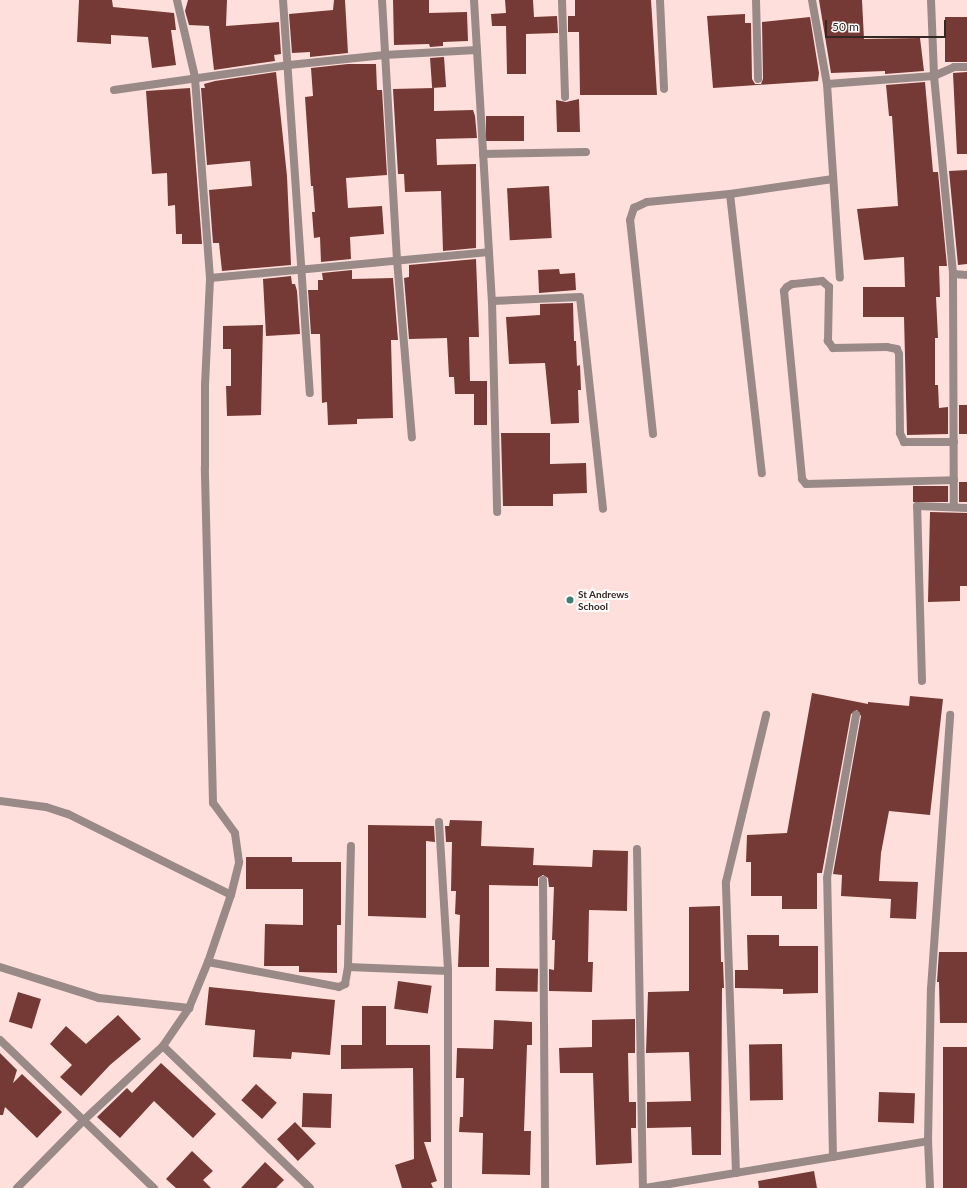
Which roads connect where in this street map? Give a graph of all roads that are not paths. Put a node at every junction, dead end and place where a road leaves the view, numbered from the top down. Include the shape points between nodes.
1 (178, 0) edge
2 (283, 0) edge
3 (382, 0) edge
4 (474, 0) edge
5 (562, 0) edge
6 (660, 0) edge
7 (756, 0) edge
8 (812, 0) edge
9 (931, 0) edge
10 (477, 50) junction
11 (384, 55) junction
12 (289, 65) junction
13 (967, 67) edge
14 (934, 76) junction
15 (195, 77) junction
16 (758, 79) dead end
17 (827, 84) junction
18 (664, 89) dead end
19 (114, 90) dead end
20 (565, 97) dead end
21 (586, 152) dead end
22 (484, 154) junction
23 (833, 179) junction
24 (730, 194) junction
25 (489, 252) junction
26 (398, 260) junction
27 (302, 269) junction
28 (953, 274) junction
29 (967, 275) edge
30 (210, 278) junction
31 (840, 278) dead end
32 (492, 301) junction
33 (310, 393) dead end
34 (653, 434) dead end
35 (412, 437) dead end
36 (954, 442) junction
37 (762, 473) dead end
38 (954, 480) junction
39 (954, 506) junction
40 (967, 508) edge
41 (603, 509) dead end
42 (497, 512) dead end
43 (922, 681) dead end
44 (766, 715) dead end
45 (856, 715) dead end
46 (950, 715) dead end
47 (0, 801) edge
48 (439, 822) dead end
49 (352, 846) dead end
50 (637, 849) dead end
51 (543, 880) dead end
52 (231, 895) junction
53 (208, 962) junction
54 (0, 967) edge
55 (348, 967) junction
56 (448, 971) junction
57 (189, 1008) junction
58 (0, 1040) edge
59 (163, 1046) junction
60 (84, 1119) junction
61 (928, 1141) junction
62 (833, 1157) junction
63 (736, 1173) junction
64 (17, 1188) edge
65 (154, 1188) edge
66 (310, 1188) edge
67 (448, 1188) edge
68 (545, 1188) edge
69 (644, 1188) edge
70 (930, 1188) edge

1 - 15 street
2 - 12 street
3 - 11 street
4 - 10 street
5 - 20 street
6 - 18 street
7 - 16 street
8 - 17 street
9 - 14 street
10 - 11 street
10 - 22 street
11 - 12 street
11 - 26 street
12 - 15 street
12 - 27 street
13 - 14 street via 954,67
14 - 17 street
14 - 28 street
15 - 19 street
15 - 30 street
17 - 23 street
21 - 22 street
22 - 25 street
23 - 24 street
23 - 31 street
24 - 34 street via 647,202 634,208 630,220
24 - 37 street
25 - 26 street
25 - 32 street
26 - 27 street
26 - 35 street
27 - 30 street
27 - 33 street
28 - 29 street
28 - 36 street
30 - 52 street via 205,385 205,467 213,803 235,833 239,862
32 - 41 street via 580,298
32 - 42 street
36 - 38 street
36 - 38 street via 904,442 900,433 897,350 888,347 833,348 828,341 829,288 822,282 792,284 787,287 784,291 800,463 802,479 806,484
38 - 39 street
39 - 40 street
39 - 43 street via 918,506
44 - 63 street via 726,882
45 - 62 street via 827,878
46 - 61 street via 930,989
47 - 52 street via 46,807 68,814
48 - 56 street
49 - 55 street
50 - 69 street
51 - 68 street
52 - 53 street
53 - 55 street via 338,987 345,984
53 - 57 street
54 - 57 street via 99,998
55 - 56 street
56 - 67 street
57 - 59 street
58 - 60 street
59 - 60 street
59 - 66 street
60 - 64 street
60 - 65 street
61 - 62 street
61 - 70 street
62 - 63 street
63 - 69 street

